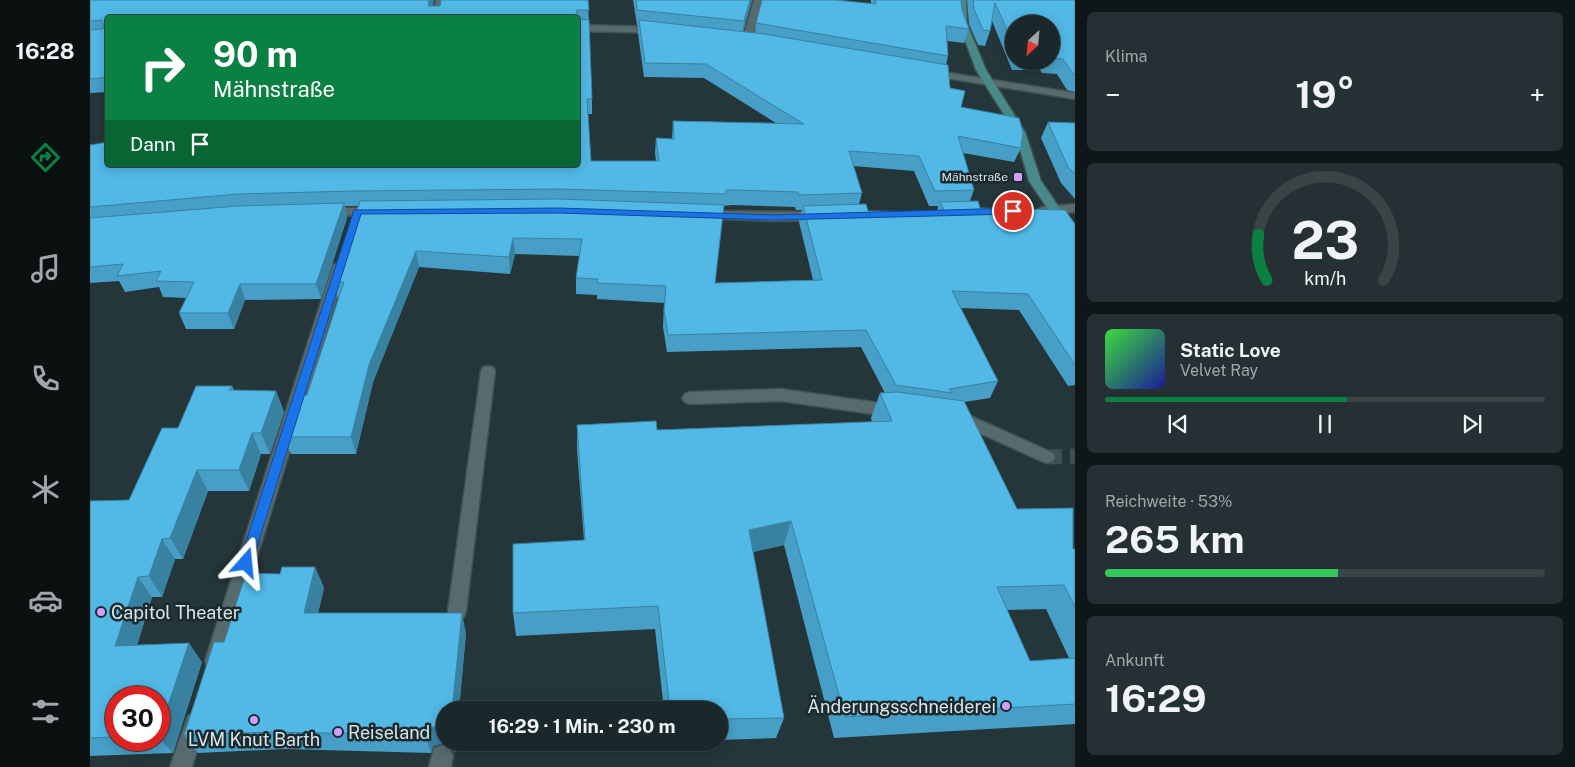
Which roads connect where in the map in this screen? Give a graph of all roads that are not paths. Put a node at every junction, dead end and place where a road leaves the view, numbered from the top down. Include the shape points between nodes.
1 (440, 0) edge
2 (758, 0) edge
3 (962, 0) edge
4 (436, 15) edge
5 (580, 28) edge
6 (664, 31) edge
7 (747, 41) edge
8 (926, 72) edge
9 (989, 84) junction
10 (1075, 96) edge
11 (1075, 208) edge
12 (1053, 210) junction
13 (1033, 211) edge
14 (357, 212) junction
15 (386, 212) edge
16 (319, 213) edge
17 (696, 215) edge
18 (834, 216) edge
19 (351, 230) edge
20 (1075, 240) edge
21 (345, 249) edge
22 (488, 371) dead end
23 (690, 398) dead end
24 (908, 413) edge
25 (938, 417) edge
26 (1047, 457) tunnel mouth
27 (456, 611) edge
28 (211, 673) edge
29 (199, 710) edge
30 (181, 767) edge

1 - 4 street
2 - 7 street
3 - 9 main road via 963,24
5 - 6 street
8 - 9 street
9 - 10 street
9 - 12 main road via 1020,132 1035,181
11 - 12 street
12 - 13 street
12 - 20 main road
14 - 15 street
14 - 16 street
14 - 19 street
17 - 18 street
21 - 28 street
22 - 27 street
23 - 24 street via 781,395
25 - 26 street via 967,421
29 - 30 street

